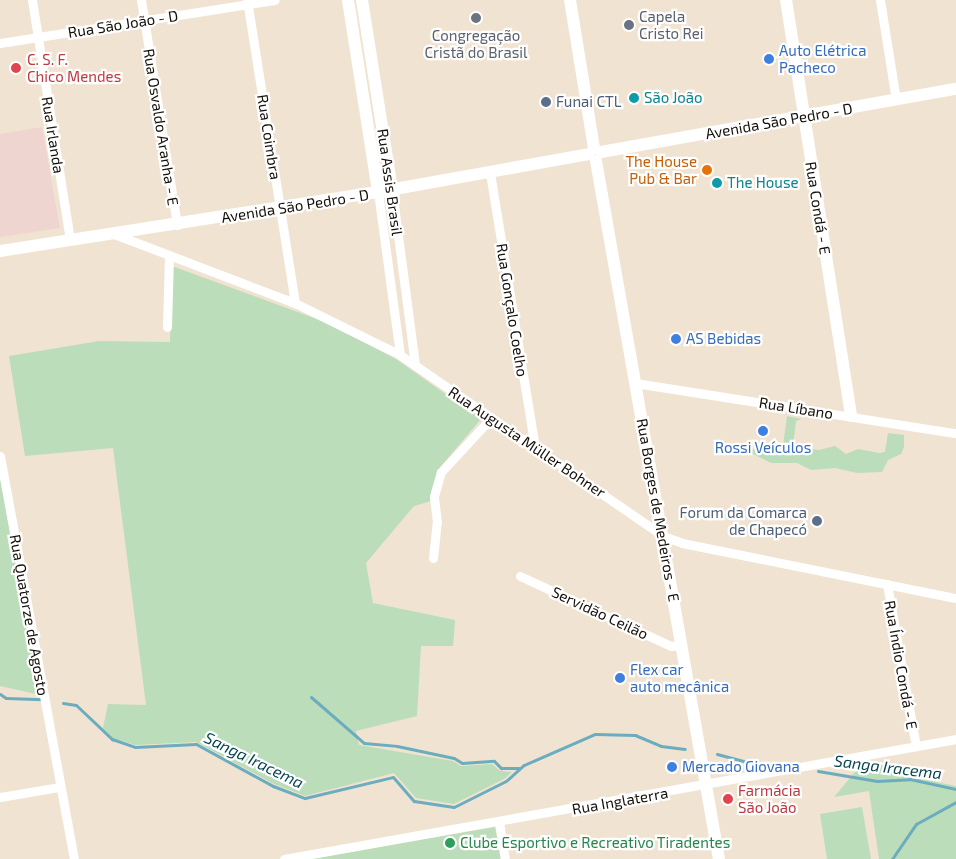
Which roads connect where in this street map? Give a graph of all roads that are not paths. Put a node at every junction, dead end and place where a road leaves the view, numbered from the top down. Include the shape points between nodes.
1 (32, 0) edge
2 (141, 0) edge
3 (275, 0) edge
4 (348, 0) edge
5 (362, 0) edge
6 (570, 0) edge
7 (786, 0) edge
8 (880, 0) edge
9 (248, 2) edge
10 (144, 20) junction
11 (37, 37) junction
12 (0, 42) edge
13 (376, 86) junction
14 (362, 88) junction
15 (956, 89) edge
16 (896, 100) junction
17 (804, 117) junction
18 (595, 154) junction
19 (490, 172) junction
20 (392, 190) junction
21 (378, 192) junction
22 (280, 208) junction
23 (177, 225) junction
24 (114, 234) junction
25 (70, 240) junction
26 (0, 251) edge
27 (169, 255) junction
28 (295, 303) junction
29 (167, 327) dead end
30 (400, 355) junction
31 (415, 365) junction
32 (635, 383) junction
33 (851, 416) junction
34 (491, 418) junction
35 (956, 433) edge
36 (535, 448) junction
37 (0, 456) edge
38 (663, 536) junction
39 (433, 558) dead end
40 (520, 576) dead end
41 (887, 584) junction
42 (956, 598) edge
43 (681, 645) junction
44 (956, 739) edge
45 (916, 746) junction
46 (706, 785) junction
47 (60, 788) junction
48 (0, 798) edge
49 (499, 822) junction
50 (74, 859) edge
51 (288, 859) edge
52 (505, 859) edge
53 (719, 859) edge

1 - 11 street, Rua Irlanda
2 - 10 street, Rua Osvaldo Aranha - E
3 - 9 street, Rua São João - D
4 - 14 street, Rua Assis Brasil
5 - 13 street, Rua Assis Brasil
6 - 18 street, Rua Borges de Medeiros - E
7 - 17 street, Rua Condá - E
8 - 16 street
9 - 10 street, Rua São João - D
9 - 22 street, Rua Coimbra
10 - 11 street, Rua São João - D
10 - 23 street, Rua Osvaldo Aranha - E
11 - 12 street, Rua São João - D
11 - 25 street, Rua Irlanda
13 - 14 street
13 - 20 street, Rua Assis Brasil
14 - 21 street, Rua Assis Brasil
15 - 16 street, Avenida São Pedro - D
16 - 17 street, Avenida São Pedro - D
17 - 18 street, Avenida São Pedro - D
17 - 33 street, Rua Condá - E
18 - 19 street, Avenida São Pedro - D
18 - 32 street, Rua Borges de Medeiros - E
19 - 20 street, Avenida São Pedro - D
19 - 36 street, Rua Gonçalo Coelho
20 - 21 street, Avenida São Pedro - D
20 - 31 street, Rua Assis Brasil
21 - 22 street, Avenida São Pedro - D
21 - 30 street, Rua Assis Brasil
22 - 23 street, Avenida São Pedro - D
22 - 28 street, Rua Coimbra
23 - 24 street, Avenida São Pedro - D
24 - 25 street, Avenida São Pedro - D
24 - 27 street, Rua Augusta Müller Bohner
25 - 26 street, Avenida São Pedro - D
27 - 28 street, Rua Augusta Müller Bohner
27 - 29 street
28 - 30 street, Rua Augusta Müller Bohner
30 - 31 street, Rua Augusta Müller Bohner
31 - 34 street, Rua Augusta Müller Bohner
32 - 33 street, Rua Líbano
32 - 38 street, Rua Borges de Medeiros - E
33 - 35 street, Rua Líbano
34 - 36 street, Rua Augusta Müller Bohner
34 - 39 street via 441,472 434,496 437,522
36 - 38 street, Rua Augusta Müller Bohner
37 - 47 street, Rua Quatorze de Agosto
38 - 41 street, Rua Augusta Müller Bohner via 682,544
38 - 43 street, Rua Borges de Medeiros - E
40 - 43 street, Servidão Ceilão via 671,646
41 - 42 street, Rua Augusta Müller Bohner
41 - 45 street, Rua Índio Condá - E
43 - 46 street, Rua Borges de Medeiros - E
44 - 45 street, Rua Inglaterra
45 - 46 street, Rua Inglaterra
46 - 49 street, Rua Inglaterra
46 - 53 street, Rua Borges de Medeiros - E
47 - 48 street
47 - 50 street, Rua Quatorze de Agosto
49 - 51 street, Rua Inglaterra
49 - 52 street

